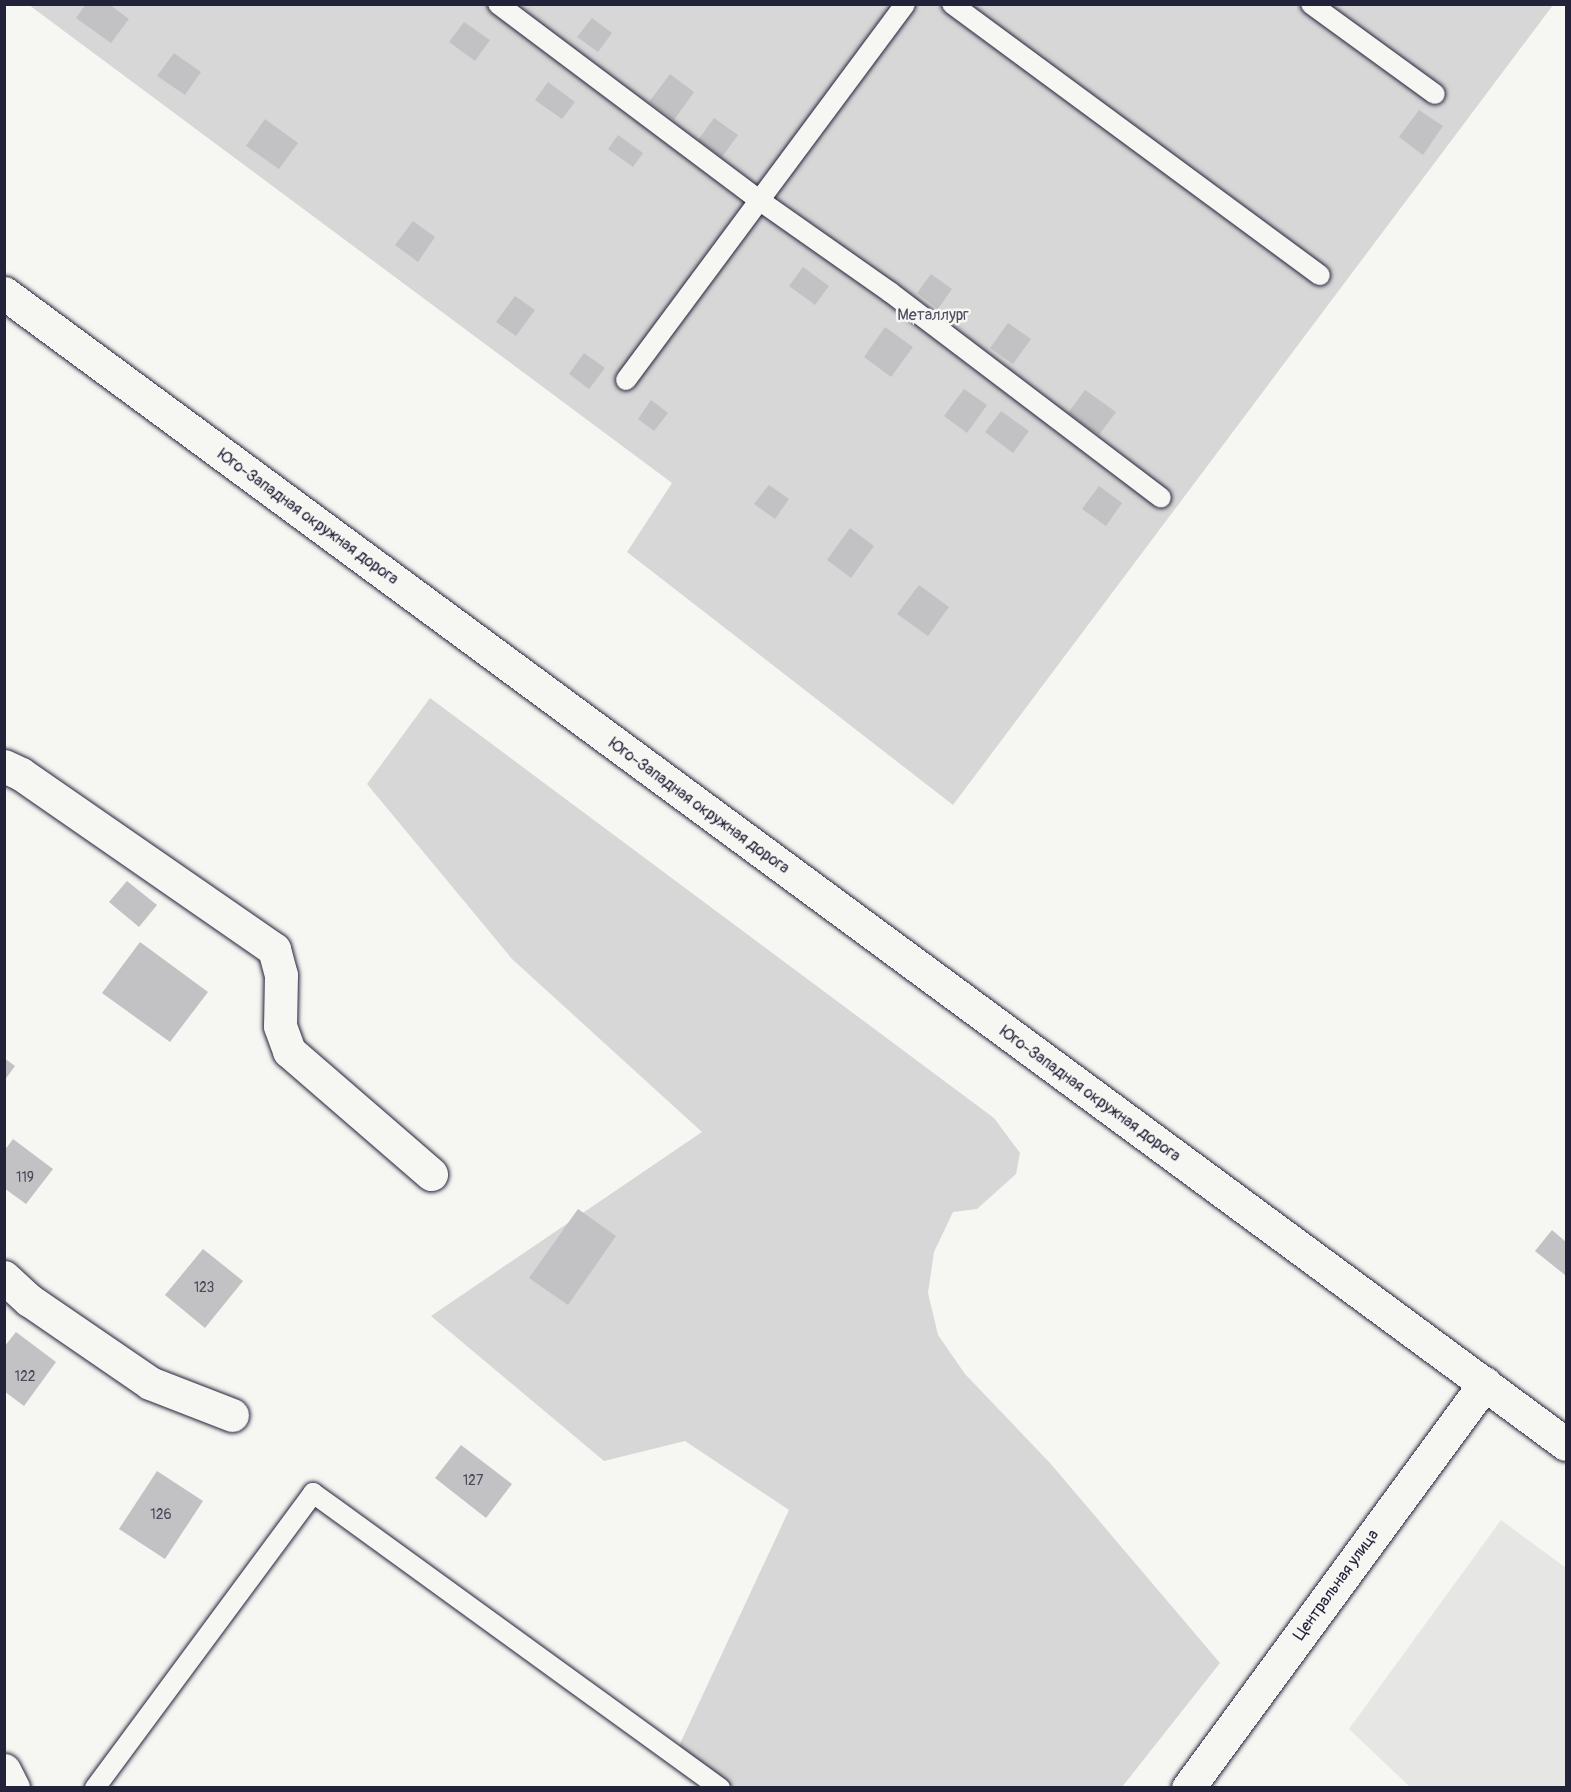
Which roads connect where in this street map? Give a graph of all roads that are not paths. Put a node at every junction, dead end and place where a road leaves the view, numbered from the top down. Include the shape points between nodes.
1 (498, 4) edge
2 (905, 4) edge
3 (952, 4) edge
4 (1311, 4) edge
5 (1435, 94) dead end
6 (759, 200) junction
7 (1320, 275) dead end
8 (4, 293) edge
9 (626, 380) dead end
10 (1161, 498) dead end
11 (4, 766) edge
12 (431, 1174) dead end
13 (4, 1277) edge
14 (1485, 1383) junction
15 (232, 1415) dead end
16 (1566, 1444) edge
17 (4, 1770) edge
18 (13, 1788) edge
19 (95, 1788) edge
20 (720, 1788) edge
21 (1188, 1788) edge

1 - 6 lane
2 - 6 lane
3 - 7 lane
4 - 5 lane
6 - 9 lane
6 - 10 lane via 890,292
8 - 14 main road, Юго-Западная окружная дорога
11 - 12 main road via 274,950 281,975 279,1026 289,1051
13 - 15 main road via 29,1300 150,1383
14 - 16 main road
14 - 21 main road, Центральная улица
17 - 18 main road
19 - 20 lane via 313,1493

